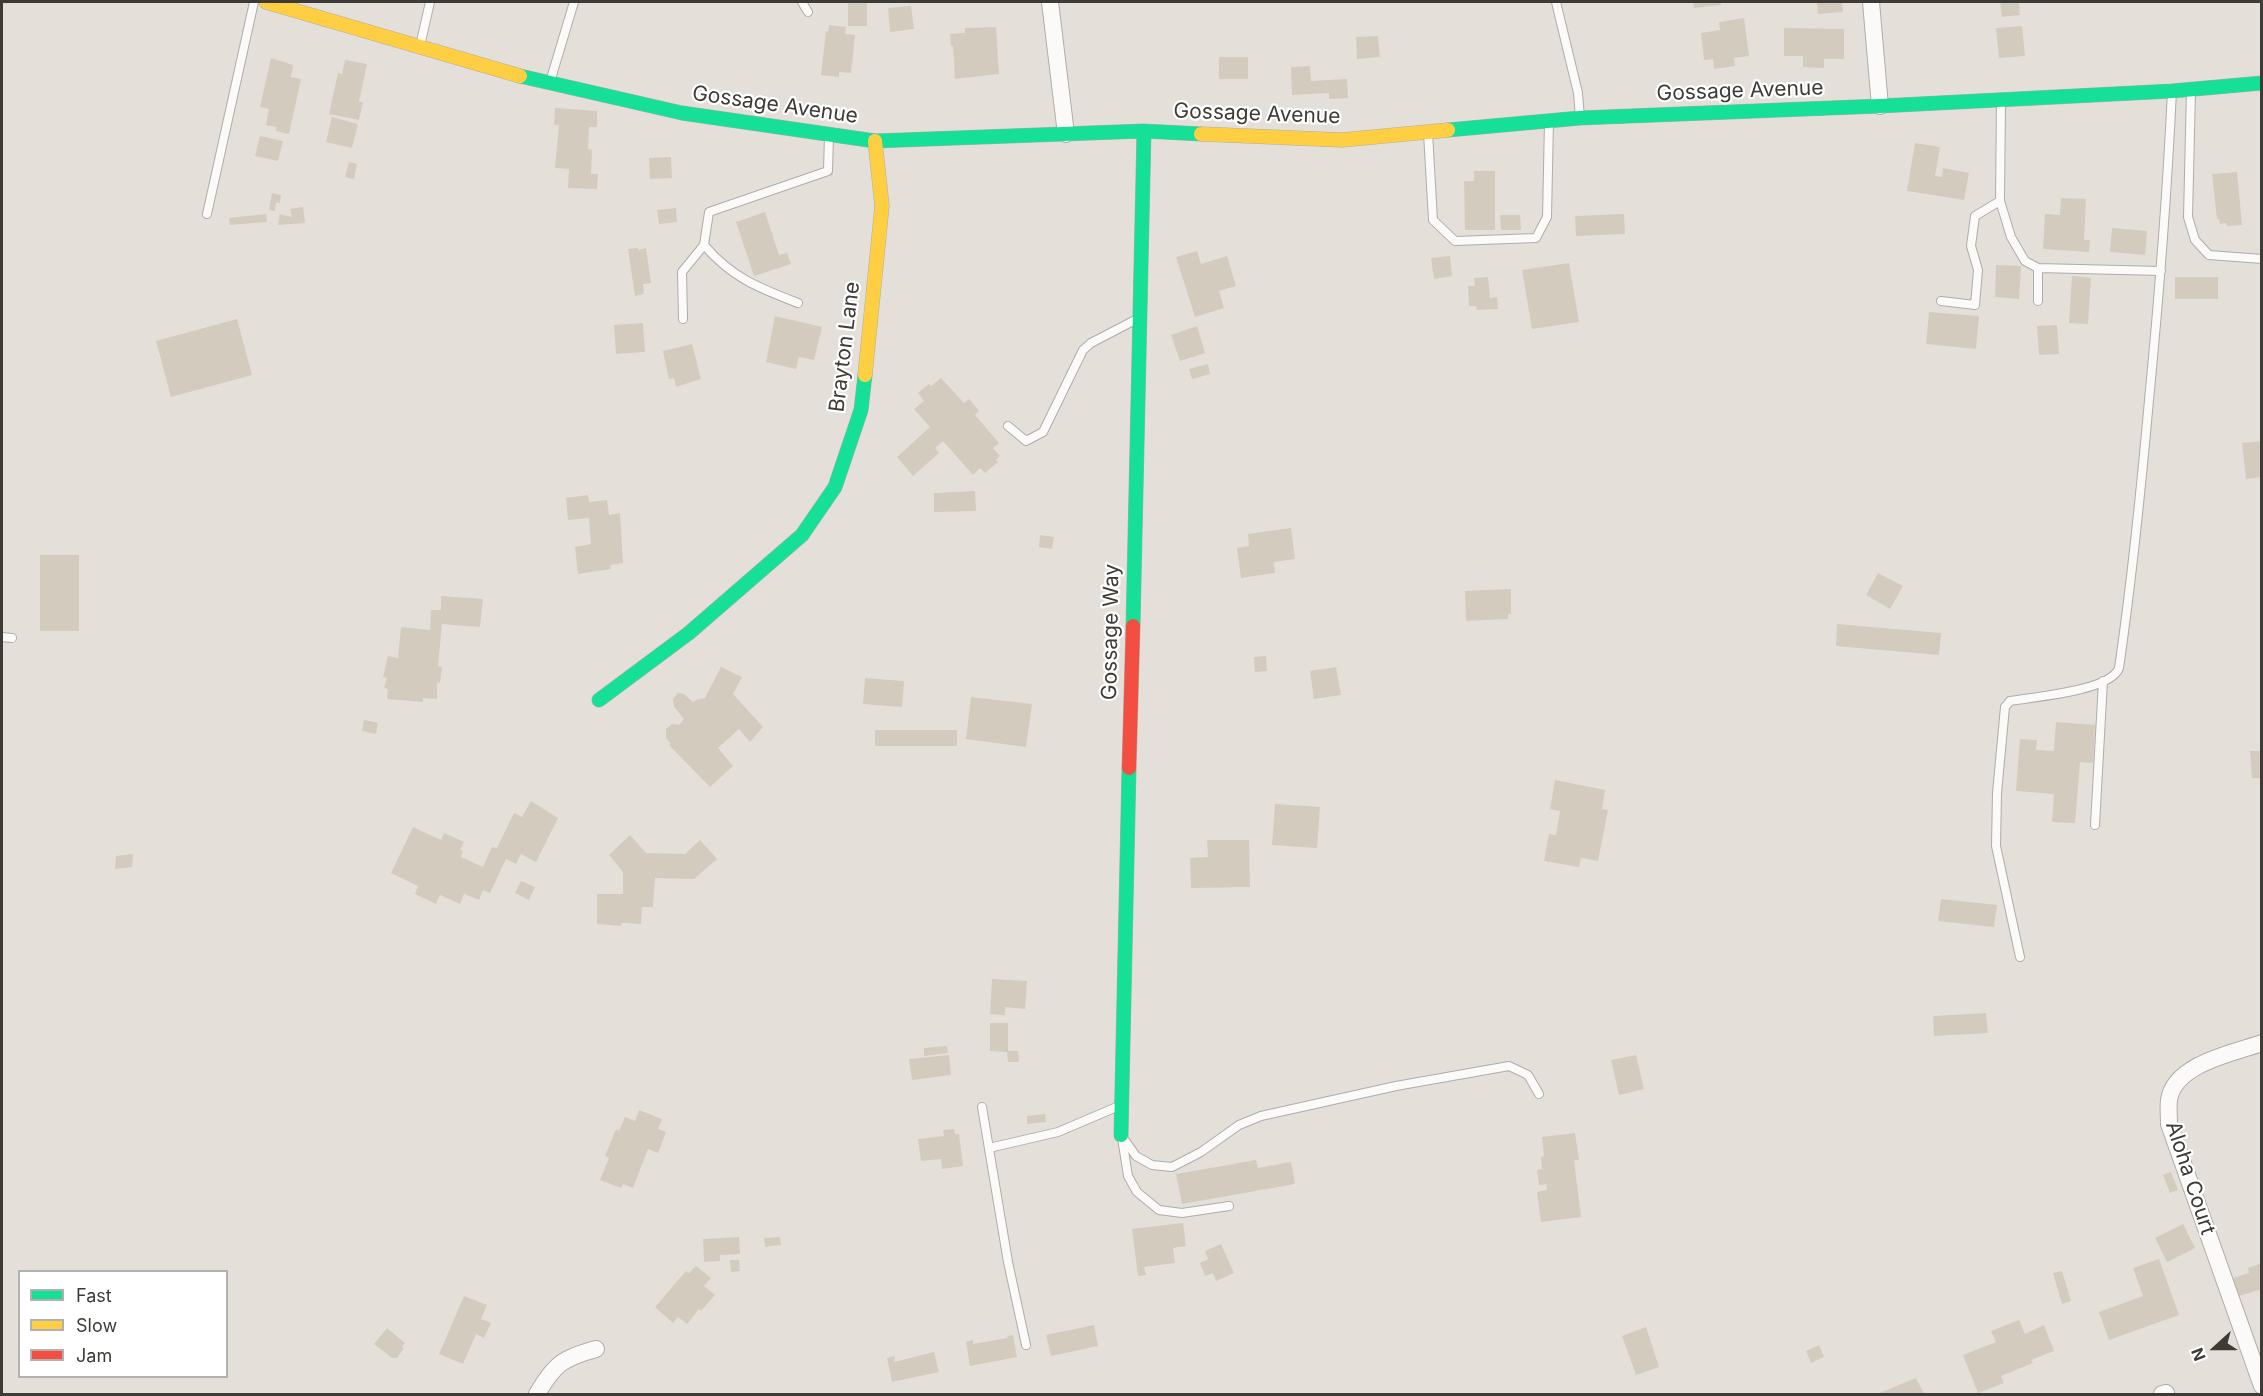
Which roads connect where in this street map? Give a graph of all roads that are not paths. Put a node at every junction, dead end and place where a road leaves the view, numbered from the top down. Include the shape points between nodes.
1 (254, 2) edge
2 (266, 2) edge
3 (430, 2) edge
4 (574, 2) edge
5 (802, 2) edge
6 (1050, 2) edge
7 (1556, 2) edge
8 (1871, 2) edge
9 (808, 12) dead end
10 (420, 46) junction
11 (550, 83) junction
12 (2262, 83) edge
13 (2191, 89) junction
14 (2172, 91) junction
15 (2001, 100) junction
16 (1880, 106) junction
17 (1580, 118) junction
18 (1549, 121) junction
19 (1144, 131) junction
20 (1428, 132) junction
21 (830, 134) junction
22 (1066, 134) junction
23 (875, 141) junction
24 (2000, 201) junction
25 (207, 214) dead end
26 (704, 245) junction
27 (2262, 259) edge
28 (2038, 268) junction
29 (2161, 271) junction
30 (1941, 301) dead end
31 (2038, 301) dead end
32 (798, 303) dead end
33 (1140, 318) junction
34 (683, 319) dead end
35 (1008, 426) dead end
36 (2, 637) edge
37 (12, 638) dead end
38 (2103, 681) junction
39 (599, 700) dead end
40 (2095, 825) dead end
41 (2020, 957) dead end
42 (2262, 1043) edge
43 (1539, 1094) dead end
44 (1121, 1105) junction
45 (982, 1107) dead end
46 (1121, 1135) junction
47 (989, 1148) junction
48 (1229, 1206) dead end
49 (1026, 1345) dead end
50 (596, 1349) dead end
51 (2262, 1386) edge
52 (537, 1395) edge

1 - 25 lane
2 - 10 street, Gossage Avenue
3 - 10 lane
4 - 11 lane
5 - 9 lane
6 - 22 street
7 - 17 lane via 1578,93
8 - 16 street
10 - 11 street, Gossage Avenue
11 - 21 street, Gossage Avenue via 682,113
12 - 13 street, Gossage Avenue
13 - 14 street, Gossage Avenue
13 - 27 lane via 2188,217 2195,240 2209,255
14 - 15 street, Gossage Avenue
14 - 29 lane
15 - 16 street, Gossage Avenue
15 - 24 lane
16 - 17 street, Gossage Avenue
17 - 18 street, Gossage Avenue
18 - 20 street, Gossage Avenue
18 - 20 lane via 1547,217 1536,238 1455,241 1433,220
19 - 20 street, Gossage Avenue via 1342,140
19 - 22 street, Gossage Avenue
19 - 33 street, Gossage Way
21 - 23 street, Gossage Avenue
21 - 26 lane via 828,171 709,212
22 - 23 street, Gossage Avenue
23 - 39 street, Brayton Lane via 882,206 861,410 835,487 802,535 689,633
24 - 28 lane via 2011,237 2025,261
24 - 30 lane via 1975,216 1971,246 1978,270 1975,305
26 - 32 lane via 719,263 755,286
26 - 34 lane via 682,272
28 - 29 lane
28 - 31 lane
29 - 38 lane via 2133,573 2119,668 2117,674
33 - 35 lane via 1090,342 1083,350 1043,432 1026,441
33 - 44 street, Gossage Way
36 - 37 lane
38 - 40 lane
38 - 41 lane via 2074,691 2010,701 2005,707 1996,793 1996,846
42 - 51 street, Aloha Court via 2195,1067 2177,1080 2169,1099 2169,1124
43 - 46 lane via 1528,1075 1509,1066 1396,1086 1261,1116 1239,1125 1172,1167 1152,1165 1136,1156
44 - 46 street, Gossage Way
44 - 47 lane via 1058,1132
45 - 47 lane
46 - 48 lane via 1128,1176 1137,1192 1159,1210 1182,1213
47 - 49 lane
50 - 52 street via 576,1354 556,1366

